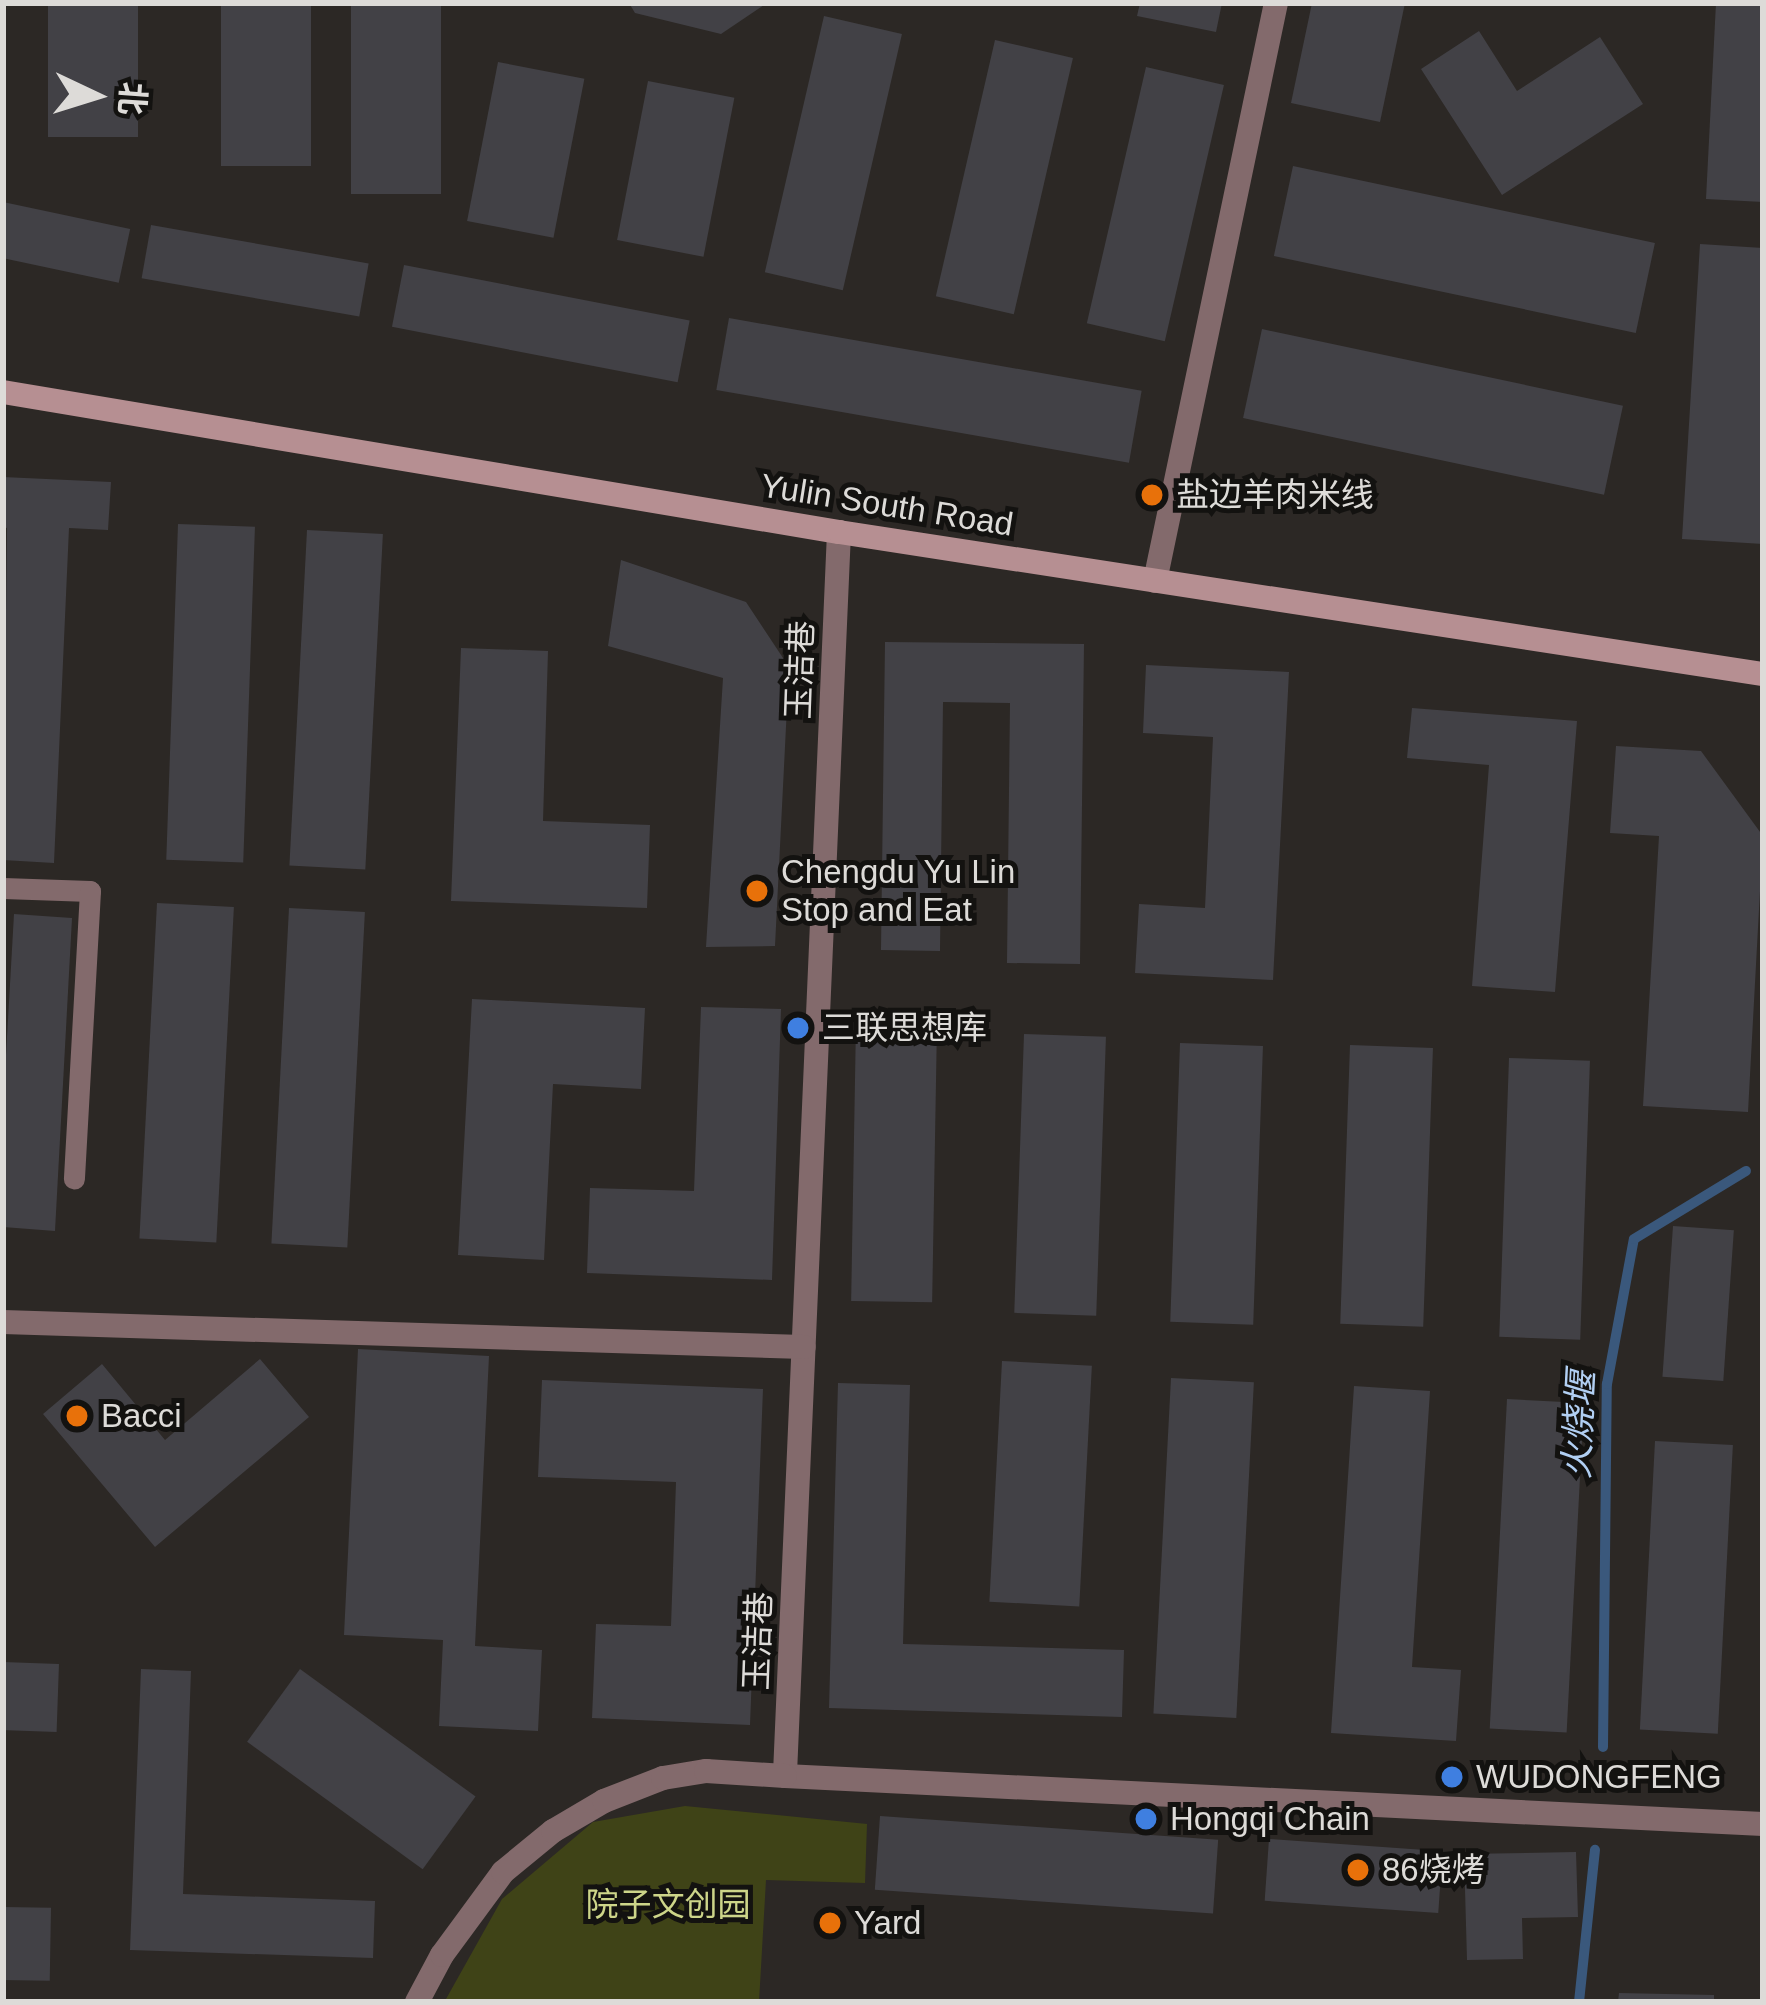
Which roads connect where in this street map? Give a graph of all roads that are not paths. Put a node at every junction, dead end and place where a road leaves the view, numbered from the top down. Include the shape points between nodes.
1 (1276, 3) edge
2 (3, 392) edge
3 (839, 532) junction
4 (1155, 581) junction
5 (1763, 674) edge
6 (3, 888) edge
7 (74, 1178) dead end
8 (3, 1322) edge
9 (804, 1348) junction
10 (785, 1776) junction
11 (1763, 1824) edge
12 (417, 2002) edge

1 - 4 street
2 - 3 main road, Yulin South Road
3 - 4 main road, Yulin South Road
3 - 9 street, 玉洁巷
4 - 5 main road, Yulin South Road
6 - 7 lane via 90,891
8 - 9 street
9 - 10 street, 玉洁巷
10 - 11 street
10 - 12 street via 706,1771 663,1778 553,1832 503,1873

